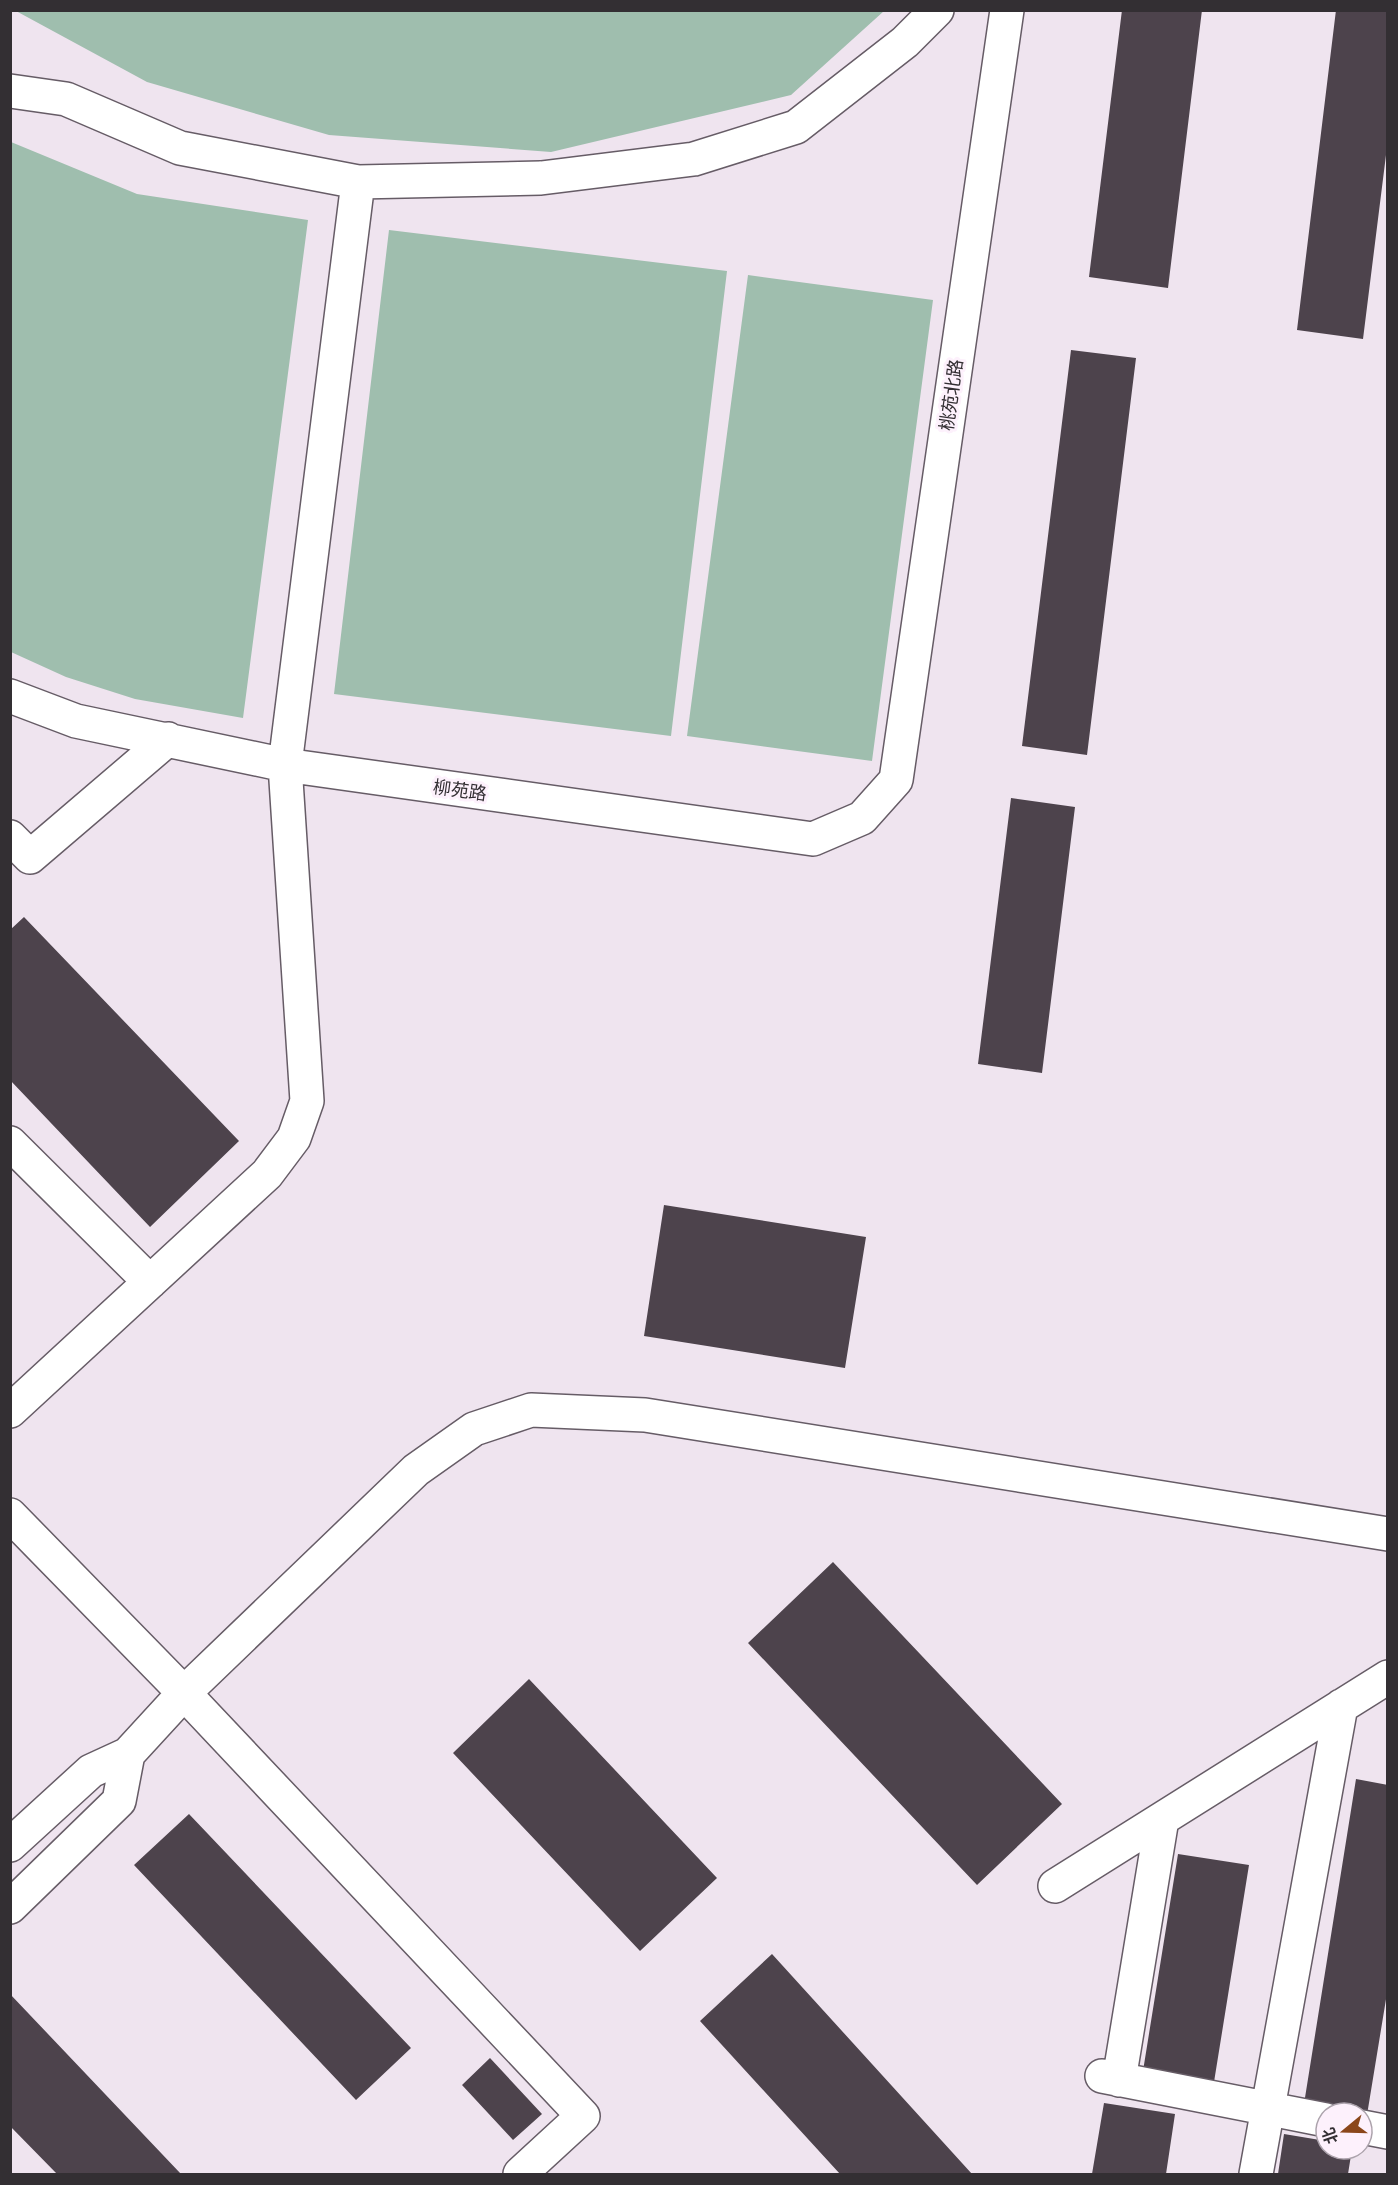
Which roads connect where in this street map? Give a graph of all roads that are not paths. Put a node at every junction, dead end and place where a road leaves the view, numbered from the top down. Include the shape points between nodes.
1 (937, 10) edge
2 (1007, 10) edge
3 (10, 69) edge
4 (10, 91) edge
5 (66, 99) junction
6 (358, 182) junction
7 (10, 696) edge
8 (168, 739) junction
9 (285, 765) junction
10 (896, 780) joint
11 (10, 837) edge
12 (10, 1143) edge
13 (150, 1282) junction
14 (10, 1411) edge
15 (10, 1515) edge
16 (1388, 1534) edge
17 (1388, 1677) edge
18 (184, 1693) junction
19 (1341, 1706) junction
20 (128, 1754) junction
21 (1162, 1819) junction
22 (10, 1845) edge
23 (1055, 1886) dead end
24 (10, 1907) edge
25 (1268, 2108) junction
26 (1314, 2118) edge
27 (520, 2175) edge
28 (1256, 2175) edge

1 - 6 street via 904,42 796,127 694,159 541,178
2 - 10 street, 桃苑北路
3 - 5 street
4 - 5 street
5 - 6 street via 180,148
6 - 9 street
7 - 8 street, 柳苑路 via 76,721
8 - 9 street, 柳苑路
8 - 11 street via 30,857
9 - 10 street, 柳苑路 via 813,839 862,818
9 - 13 street via 307,1101 294,1138 267,1174
12 - 13 street
13 - 14 street
15 - 18 street
16 - 18 street via 645,1415 531,1410 474,1429 416,1470
17 - 19 street
18 - 20 street
18 - 27 street via 583,2115
19 - 21 street
19 - 25 street
20 - 22 street via 91,1771
20 - 24 street via 119,1801
21 - 23 street
21 - 25 street via 1110,2078
25 - 26 street
25 - 28 street

